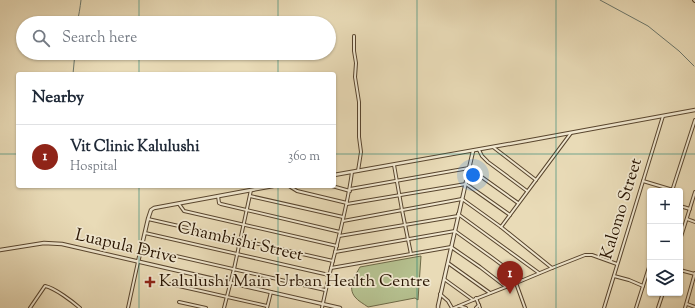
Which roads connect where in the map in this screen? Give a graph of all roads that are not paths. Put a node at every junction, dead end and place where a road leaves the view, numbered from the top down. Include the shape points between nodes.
1 (354, 36) dead end
2 (695, 110) edge
3 (663, 116) junction
4 (695, 120) edge
5 (571, 133) junction
6 (493, 147) junction
7 (479, 150) junction
8 (473, 151) junction
9 (394, 165) junction
10 (469, 168) junction
11 (358, 171) junction
12 (352, 172) junction
13 (336, 175) edge
14 (536, 180) junction
15 (397, 181) junction
16 (643, 181) junction
17 (466, 184) junction
18 (336, 187) edge
19 (262, 188) edge
20 (293, 188) edge
21 (666, 188) edge
22 (674, 188) edge
23 (251, 190) junction
24 (350, 190) junction
25 (527, 191) junction
26 (695, 192) edge
27 (218, 196) junction
28 (250, 196) junction
29 (400, 196) junction
30 (462, 199) junction
31 (518, 203) junction
32 (179, 204) junction
33 (347, 204) junction
34 (683, 207) edge
35 (690, 209) junction
36 (246, 210) junction
37 (402, 210) junction
38 (458, 215) junction
39 (510, 215) junction
40 (343, 217) junction
41 (148, 219) junction
42 (686, 219) junction
43 (342, 221) junction
44 (695, 222) edge
45 (405, 224) junction
46 (243, 225) junction
47 (501, 226) junction
48 (683, 230) edge
49 (455, 231) junction
50 (340, 232) junction
51 (145, 233) junction
52 (339, 236) junction
53 (408, 239) junction
54 (240, 240) junction
55 (337, 246) junction
56 (451, 247) junction
57 (141, 248) junction
58 (0, 250) edge
59 (335, 252) junction
60 (237, 254) junction
61 (411, 254) junction
62 (333, 261) junction
63 (138, 262) junction
64 (448, 263) junction
65 (617, 264) junction
66 (331, 268) junction
67 (552, 268) junction
68 (234, 269) junction
69 (683, 271) edge
70 (539, 273) junction
71 (647, 273) edge
72 (695, 274) edge
73 (329, 275) junction
74 (614, 276) junction
75 (444, 279) junction
76 (522, 280) junction
77 (230, 283) junction
78 (516, 283) junction
79 (170, 284) dead end
80 (643, 286) junction
81 (506, 287) junction
82 (325, 290) junction
83 (271, 292) junction
84 (490, 293) junction
85 (440, 294) junction
86 (226, 296) junction
87 (662, 296) edge
88 (476, 298) junction
89 (473, 300) junction
90 (179, 302) dead end
91 (323, 304) junction
92 (686, 304) junction
93 (458, 306) junction
94 (267, 307) edge
95 (437, 307) edge
96 (480, 307) edge
97 (695, 307) edge
98 (30, 308) edge
99 (80, 308) edge
100 (128, 308) edge
101 (206, 308) edge
102 (224, 308) edge
103 (322, 308) edge
104 (340, 308) edge
105 (453, 308) edge
106 (466, 308) edge
107 (476, 308) edge
108 (525, 308) edge
109 (604, 308) edge
110 (636, 308) edge
111 (658, 308) edge
112 (685, 308) edge

1 - 11 street via 361,152
2 - 3 street
3 - 5 street
3 - 16 street, Kalomo Street
4 - 22 street
5 - 6 street
5 - 14 street
6 - 7 street
6 - 14 street
7 - 8 street
7 - 25 street via 488,162
8 - 9 street
8 - 10 street
9 - 11 street
9 - 15 street
10 - 15 street
10 - 17 street
10 - 31 street
11 - 12 street
12 - 13 street
12 - 24 street
14 - 25 street
15 - 24 street
15 - 29 street
16 - 21 street
16 - 65 street, Kalomo Street
17 - 29 street
17 - 30 street
17 - 39 street
18 - 24 street
19 - 23 street
20 - 33 street
23 - 27 street
23 - 28 street
24 - 33 street
25 - 31 street
26 - 35 street
27 - 32 street
27 - 36 street via 220,204
28 - 36 street
28 - 40 street
29 - 33 street
29 - 37 street
30 - 37 street
30 - 38 street
30 - 47 street
31 - 39 street
32 - 41 street via 154,208
32 - 46 street via 184,211
33 - 40 street
34 - 35 street
35 - 42 street
36 - 46 street
36 - 50 street
37 - 43 street
37 - 45 street
38 - 45 street
38 - 49 street
38 - 70 street
39 - 47 street
40 - 43 street
41 - 51 street
41 - 54 street
42 - 44 street
42 - 48 street
43 - 50 street
45 - 52 street
45 - 53 street
46 - 54 street
46 - 55 street
47 - 67 street
49 - 53 street
49 - 56 street
49 - 76 street
50 - 52 street
51 - 57 street
51 - 60 street, Chambishi Street
52 - 55 street
53 - 59 street
53 - 61 street
54 - 60 street
54 - 62 street
55 - 59 street
56 - 61 street
56 - 64 street
56 - 81 street
57 - 63 street
57 - 68 street
58 - 63 street, Luapula Drive via 53,243
59 - 62 street
60 - 68 street
60 - 73 street, Chambishi Street
61 - 66 street
62 - 66 street
63 - 77 street, Luapula Drive
63 - 100 street
64 - 75 street
64 - 84 street
65 - 67 street via 585,255
65 - 74 street, Kalomo Street
66 - 73 street
67 - 70 street
68 - 77 street
68 - 82 street
69 - 72 street
70 - 76 street
71 - 80 street
72 - 92 street
73 - 82 street
74 - 80 street
74 - 109 street, Kalomo Street
75 - 85 street
75 - 89 street
76 - 78 street
77 - 83 street, Luapula Drive
77 - 86 street
78 - 81 street
78 - 108 street
79 - 86 street
80 - 110 street
81 - 84 street
82 - 91 street
83 - 91 street, Luapula Drive
83 - 94 street
84 - 88 street
85 - 95 street
85 - 105 street
86 - 94 street
86 - 102 street
87 - 111 street
88 - 89 street
88 - 96 street
89 - 93 street
90 - 101 street
91 - 103 street
91 - 104 street, Luapula Drive
92 - 97 street
92 - 112 street
93 - 105 street
93 - 106 street
96 - 107 street
98 - 99 street via 45,286

